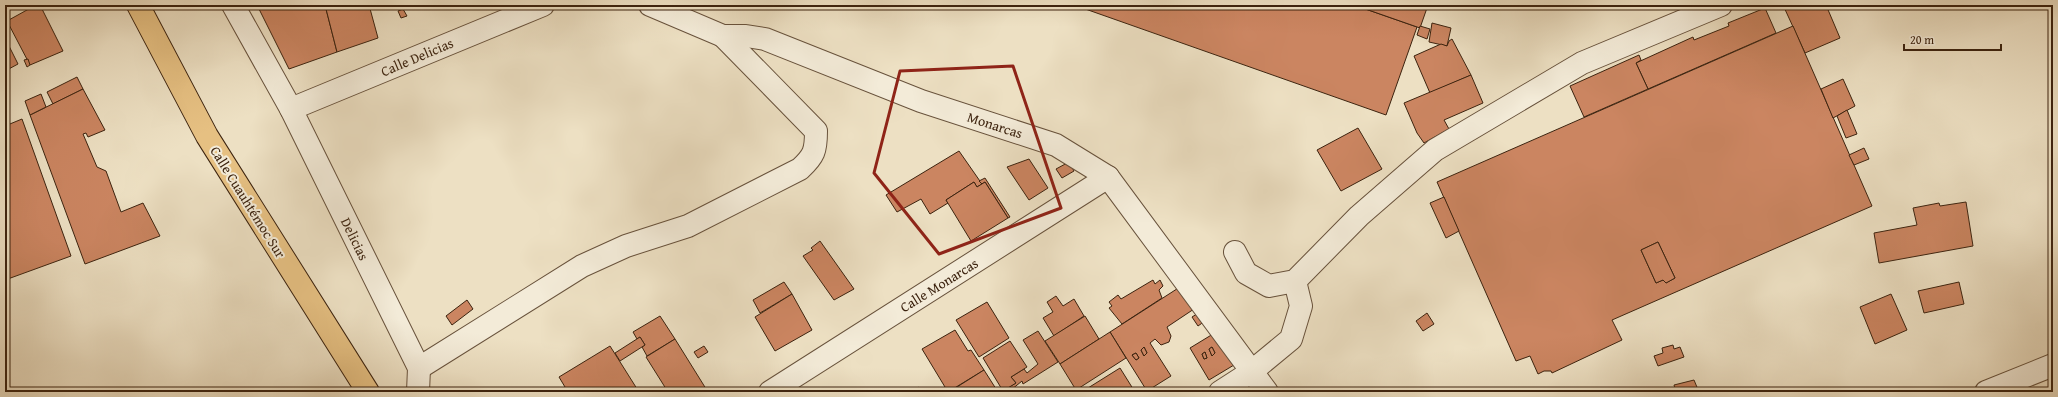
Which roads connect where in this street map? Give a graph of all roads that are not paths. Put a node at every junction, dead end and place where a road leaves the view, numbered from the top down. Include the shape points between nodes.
1 (138, 5) edge
2 (233, 5) edge
3 (543, 5) edge
4 (650, 5) edge
5 (1721, 5) edge
6 (723, 36) junction
7 (291, 109) junction
8 (1108, 177) junction
9 (1235, 252) dead end
10 (1295, 281) junction
11 (2053, 365) edge
12 (419, 368) junction
13 (1251, 372) junction
14 (368, 392) edge
15 (418, 392) edge
16 (770, 392) edge
17 (1220, 392) edge
18 (1267, 392) edge
19 (1986, 392) edge

1 - 14 main road, Calle Cuauhtémoc Sur via 207,136
2 - 7 street, Delicias
3 - 7 street, Calle Delicias
4 - 6 street, Monarcas
5 - 10 street via 1582,63 1435,150 1358,216
6 - 8 street, Monarcas via 765,39 921,101 1056,146
6 - 12 street via 816,131 816,146 812,158 800,169 688,226 626,246 582,266
7 - 12 street, Delicias
8 - 13 street, Monarcas
8 - 16 street, Calle Monarcas
9 - 10 street via 1246,273 1269,286
10 - 13 street via 1301,306 1291,339
11 - 19 street
12 - 15 street
13 - 17 street
13 - 18 street, Monarcas

